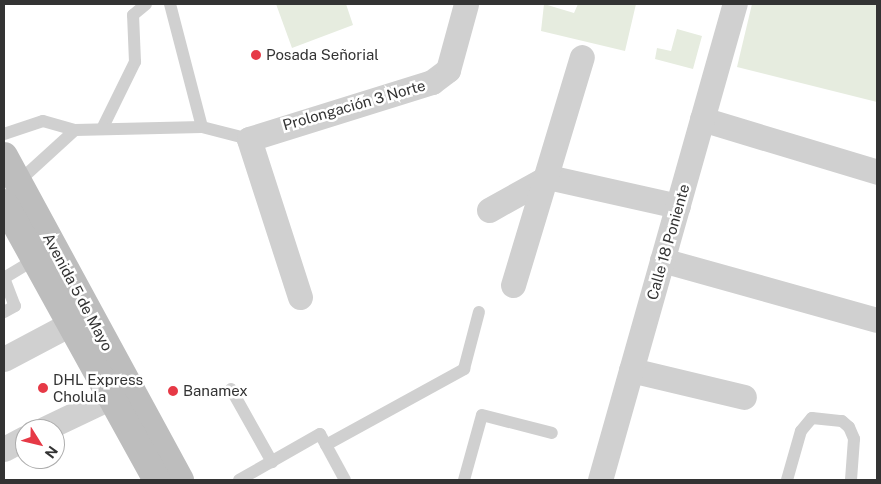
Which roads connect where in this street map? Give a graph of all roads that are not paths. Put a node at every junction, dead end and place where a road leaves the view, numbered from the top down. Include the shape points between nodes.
1 (146, 4) edge
2 (170, 4) edge
3 (466, 4) edge
4 (735, 4) edge
5 (582, 57) dead end
6 (702, 119) junction
7 (202, 127) junction
8 (102, 129) junction
9 (74, 130) junction
10 (4, 134) edge
11 (249, 139) junction
12 (4, 156) edge
13 (877, 172) edge
14 (548, 177) junction
15 (11, 192) edge
16 (678, 206) junction
17 (489, 210) dead end
18 (36, 259) junction
19 (662, 260) junction
20 (4, 278) edge
21 (513, 285) dead end
22 (300, 297) dead end
23 (4, 312) edge
24 (479, 312) dead end
25 (877, 320) edge
26 (70, 324) junction
27 (4, 359) edge
28 (631, 370) junction
29 (231, 389) dead end
30 (111, 397) junction
31 (744, 397) dead end
32 (65, 419) edge
33 (552, 433) dead end
34 (326, 445) junction
35 (272, 462) junction
36 (157, 480) edge
37 (180, 480) edge
38 (239, 480) edge
39 (345, 480) edge
40 (464, 480) edge
41 (600, 480) edge
42 (787, 480) edge
43 (851, 480) edge

1 - 8 lane via 133,15 135,62
2 - 7 lane
3 - 11 street, Prolongación 3 Norte via 448,70 432,82
4 - 6 street, Calle 18 Poniente
5 - 14 street
6 - 13 street
6 - 16 street, Calle 18 Poniente
7 - 8 lane
7 - 11 lane
8 - 9 lane
9 - 10 lane via 43,121
9 - 15 lane
11 - 22 street
12 - 15 main road, Avenida 5 de Mayo
14 - 16 street
14 - 17 street
14 - 21 street
15 - 18 main road, Avenida 5 de Mayo
15 - 37 main road, Avenida 5 de Mayo
16 - 19 street, Calle 18 Poniente
18 - 20 lane
18 - 26 main road, Avenida 5 de Mayo
19 - 25 street
19 - 28 street, Calle 18 Poniente
20 - 23 lane via 15,306
24 - 34 lane via 464,369
26 - 27 street
26 - 30 main road, Avenida 5 de Mayo
28 - 31 street
28 - 41 street, Calle 18 Poniente
29 - 35 lane
30 - 32 street
30 - 36 main road, Avenida 5 de Mayo
33 - 40 lane via 482,415
34 - 35 lane via 320,434
34 - 39 lane
35 - 38 lane
42 - 43 lane via 800,431 812,418 842,421 849,427 854,439

